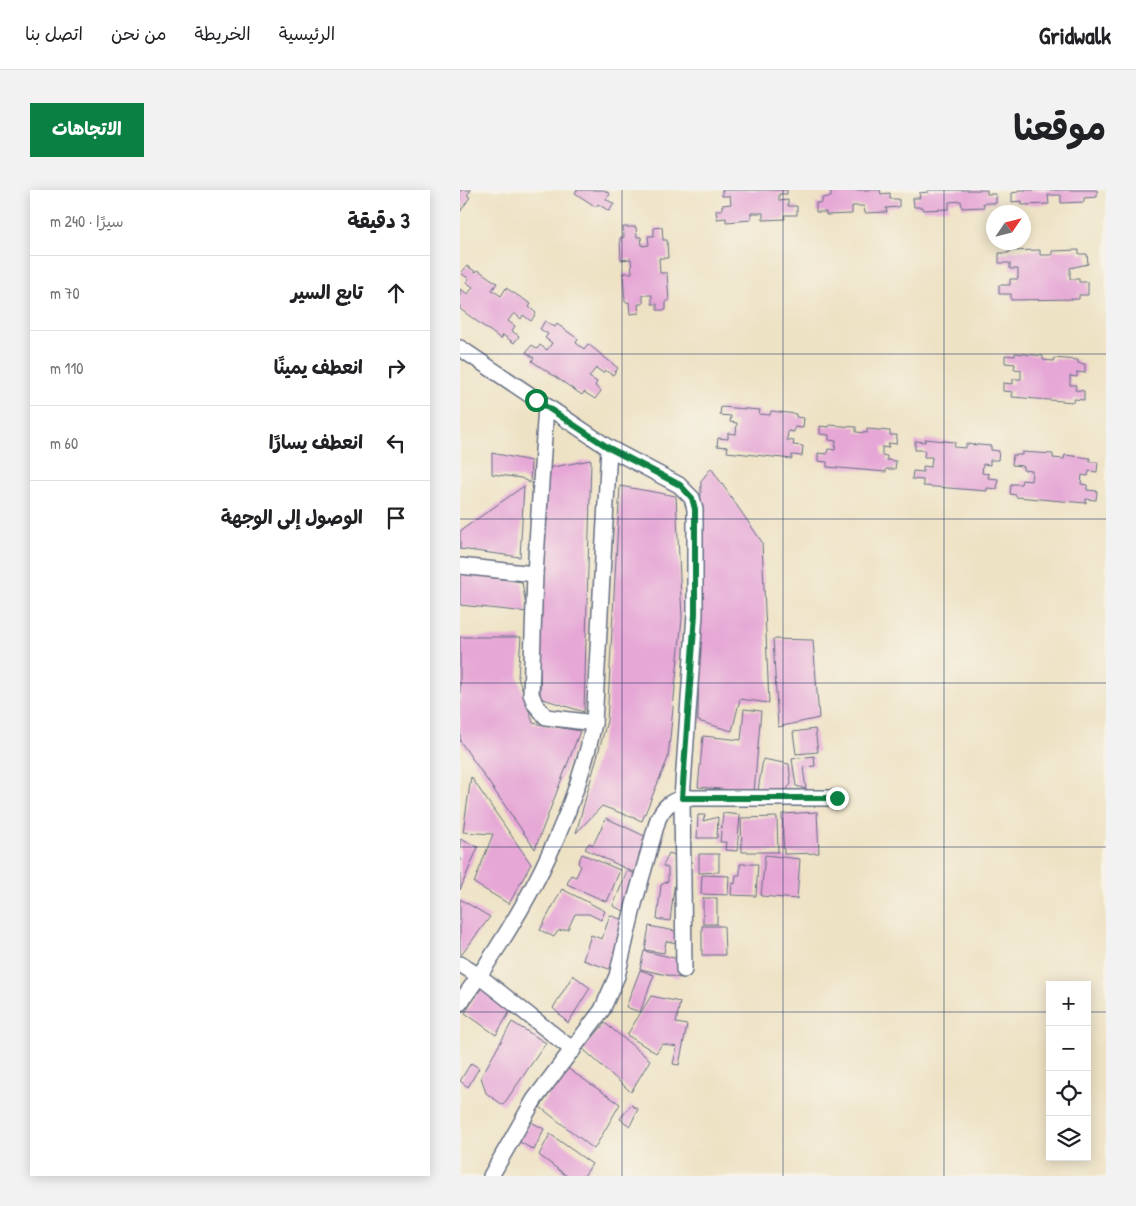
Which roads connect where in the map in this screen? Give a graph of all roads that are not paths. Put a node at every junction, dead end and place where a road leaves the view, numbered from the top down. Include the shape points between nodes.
1 (460, 348) edge
2 (546, 406) junction
3 (609, 448) junction
4 (460, 566) edge
5 (535, 574) junction
6 (594, 722) junction
7 (682, 798) junction
8 (837, 798) dead end
9 (460, 964) edge
10 (684, 970) dead end
11 (479, 976) junction
12 (460, 1003) edge
13 (573, 1050) junction
14 (491, 1176) edge

1 - 2 street
2 - 3 street
2 - 5 street
3 - 6 street
3 - 7 street via 680,485 692,498 695,509 695,614
4 - 5 street
5 - 6 street via 531,694 546,716
6 - 11 street via 574,799 519,916
7 - 8 street
7 - 10 street
7 - 13 street via 670,802 658,819 617,976 602,1010
9 - 11 street
11 - 12 street
11 - 13 street
13 - 14 street via 534,1100

